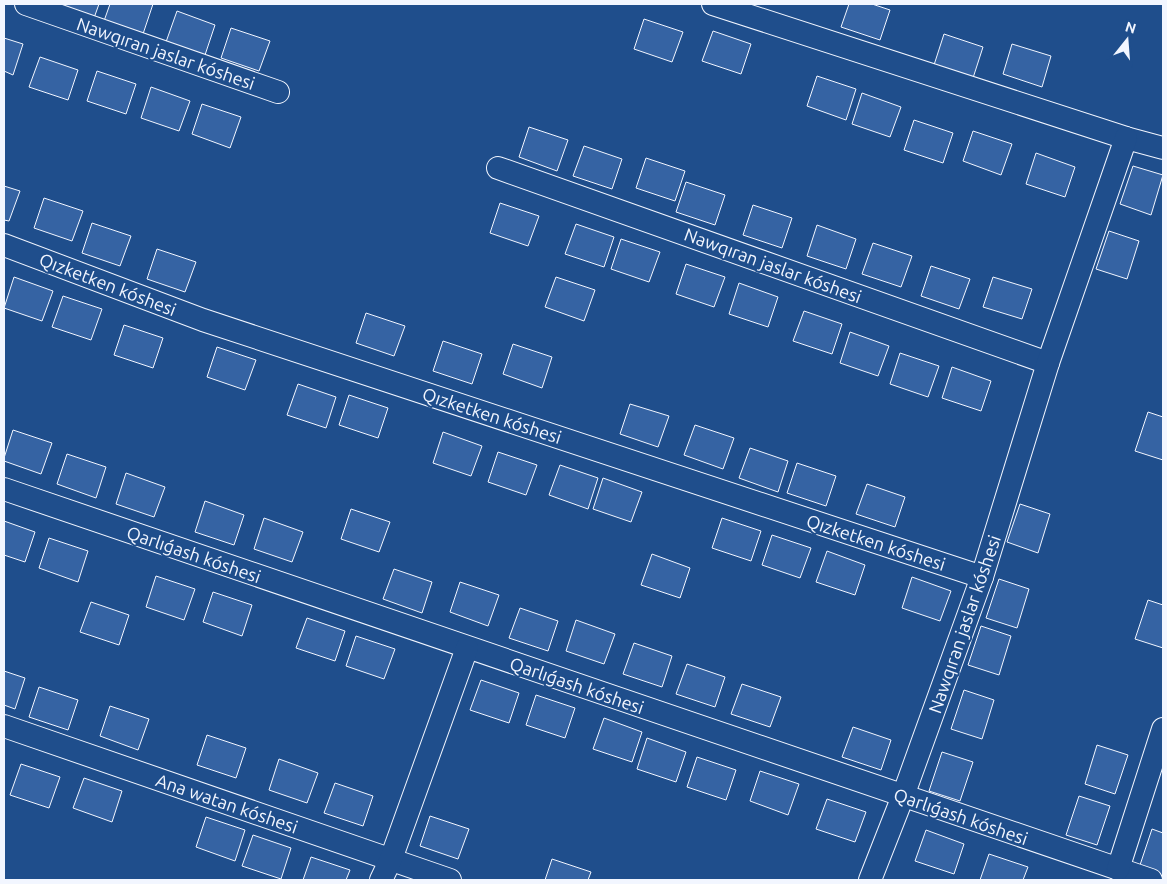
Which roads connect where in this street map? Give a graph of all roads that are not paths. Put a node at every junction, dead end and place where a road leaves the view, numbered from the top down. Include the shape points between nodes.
1 (26, 4) edge
2 (713, 4) edge
3 (278, 92) dead end
4 (1126, 138) junction
5 (1163, 148) edge
6 (498, 168) dead end
7 (4, 245) edge
8 (1048, 363) junction
9 (4, 489) edge
10 (982, 577) junction
11 (467, 648) junction
12 (4, 726) edge
13 (1163, 730) edge
14 (903, 796) junction
15 (391, 859) junction
16 (1118, 869) junction
17 (381, 880) edge
18 (450, 880) edge
19 (870, 880) edge
20 (1151, 880) edge

1 - 3 street, Nawqıran jaslar kóshesi
2 - 4 street
4 - 5 street
4 - 8 street, Nawqıran jaslar kóshesi
6 - 8 street, Nawqıran jaslar kóshesi
7 - 10 street, Qızketken kóshesi via 203,320
8 - 10 street, Nawqıran jaslar kóshesi
9 - 11 street, Qarlıǵash kóshesi
10 - 14 street, Nawqıran jaslar kóshesi
11 - 14 street, Qarlıǵash kóshesi
11 - 15 street
12 - 15 street, Ana watan kóshesi
13 - 16 street
14 - 16 street, Qarlıǵash kóshesi
14 - 19 street, Nawqıran jaslar kóshesi
15 - 17 street
15 - 18 street, Ana watan kóshesi
16 - 20 street, Qarlıǵash kóshesi

